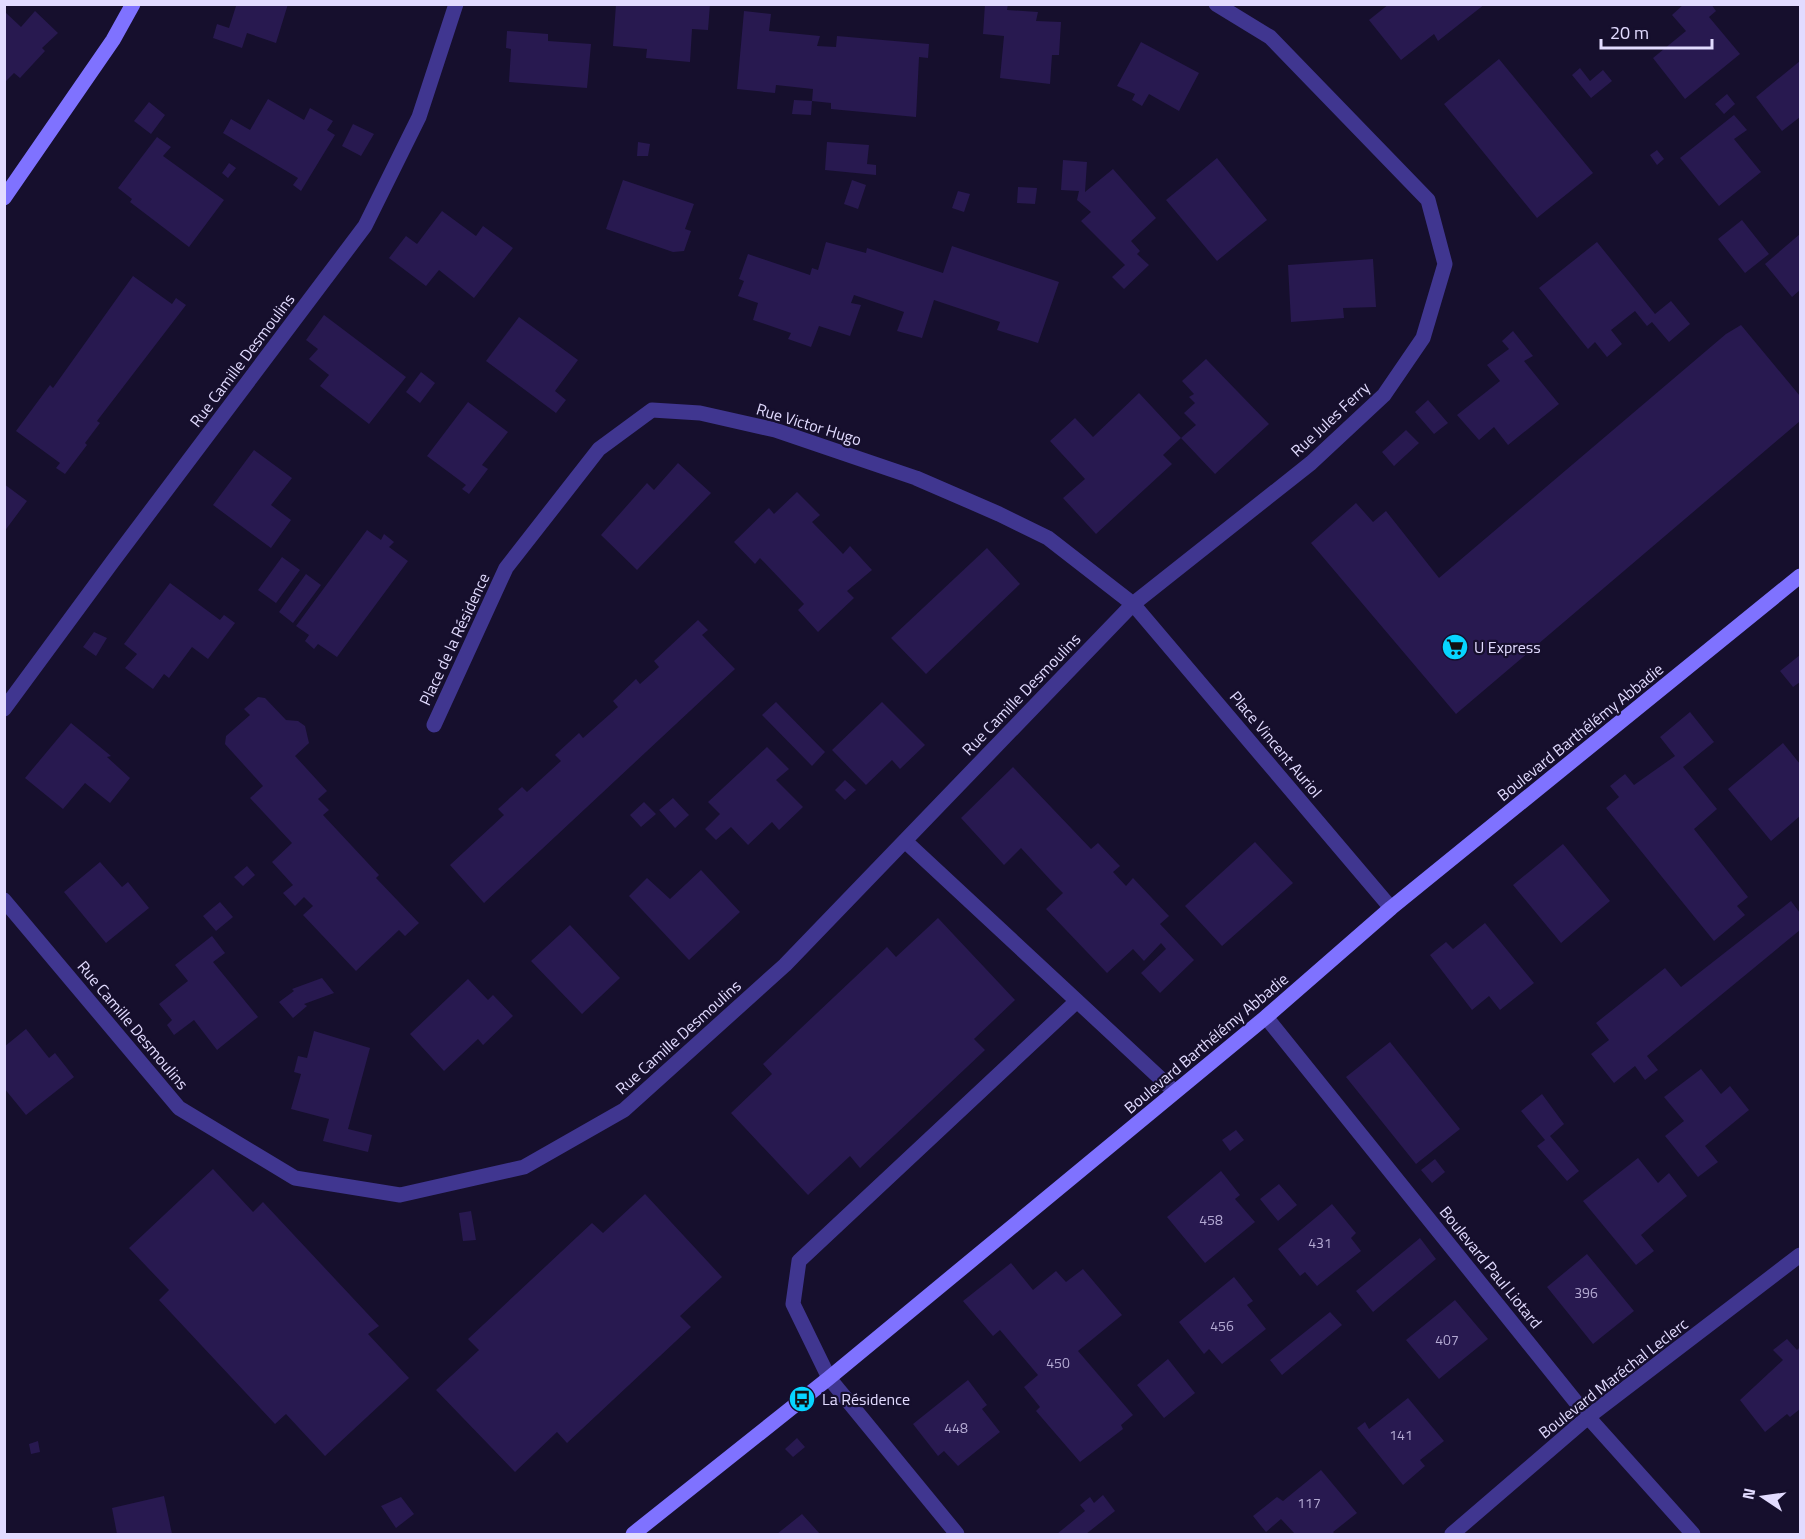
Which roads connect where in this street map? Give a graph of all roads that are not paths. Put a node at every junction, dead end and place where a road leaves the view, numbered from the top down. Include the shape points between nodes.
1 (133, 4) edge
2 (456, 4) edge
3 (1216, 4) edge
4 (4, 198) edge
5 (506, 568) joint
6 (1800, 576) edge
7 (1133, 604) junction
8 (4, 709) edge
9 (434, 725) dead end
10 (905, 841) junction
11 (4, 900) edge
12 (1391, 908) junction
13 (1077, 1001) junction
14 (1266, 1017) junction
15 (1175, 1092) junction
16 (1800, 1255) edge
17 (829, 1378) junction
18 (1588, 1417) junction
19 (633, 1534) edge
20 (957, 1534) edge
21 (1452, 1534) edge
22 (1693, 1534) edge

1 - 4 street via 113,40
2 - 8 street, Rue Camille Desmoulins via 419,117 365,226
3 - 7 street, Rue Jules Ferry via 1270,37 1428,200 1445,264 1423,338 1384,395 1311,463
5 - 7 street, Rue Victor Hugo via 599,449 652,410 700,413 775,430 916,478 1048,538
5 - 9 street, Place de la Résidence
6 - 12 street, Boulevard Barthélémy Abbadie
7 - 10 street, Rue Camille Desmoulins
7 - 12 street, Place Vincent Auriol
10 - 11 street, Rue Camille Desmoulins via 785,964 624,1110 524,1167 400,1195 295,1178 179,1108
10 - 13 street
12 - 14 street, Boulevard Barthélémy Abbadie
13 - 15 street
13 - 17 street via 799,1261 793,1304
14 - 15 street, Boulevard Barthélémy Abbadie
14 - 18 street, Boulevard Paul Liotard
15 - 17 street, Boulevard Barthélémy Abbadie
16 - 18 street, Boulevard Maréchal Leclerc
17 - 19 street, Boulevard Barthélémy Abbadie
17 - 20 street
18 - 21 street, Boulevard Maréchal Leclerc
18 - 22 street, Boulevard Paul Liotard

